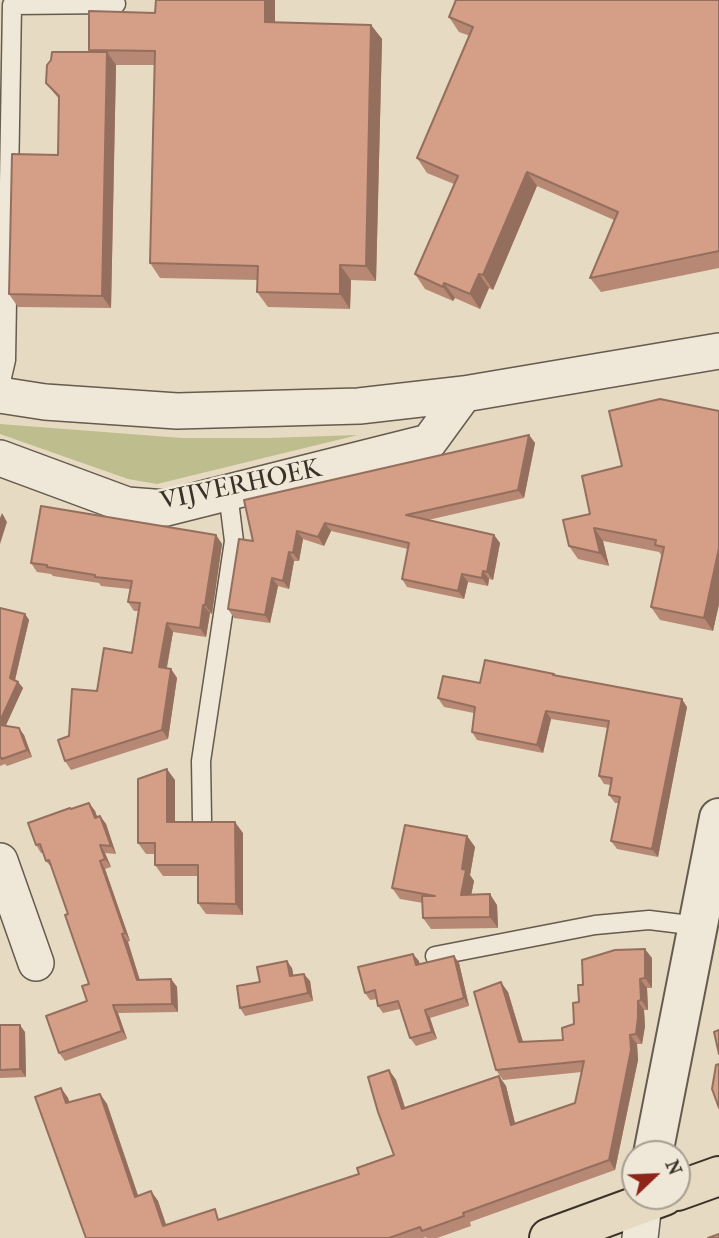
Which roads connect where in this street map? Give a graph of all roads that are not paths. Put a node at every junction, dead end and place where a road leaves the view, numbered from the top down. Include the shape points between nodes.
1 (116, 4) dead end
2 (719, 351) edge
3 (0, 386) edge
4 (464, 394) junction
5 (0, 395) edge
6 (0, 458) edge
7 (228, 493) junction
8 (719, 818) edge
9 (202, 820) edge
10 (0, 861) edge
11 (698, 926) junction
12 (435, 956) dead end
13 (36, 963) dead end
14 (656, 1140) edge
15 (719, 1176) edge
16 (691, 1188) edge
17 (638, 1210) edge
18 (549, 1238) edge

1 - 3 lane via 12,5 6,360
2 - 4 street
4 - 5 street via 359,406 177,411
4 - 7 street, VIJVERHOEK via 429,442
6 - 7 street, VIJVERHOEK via 127,505 166,508
7 - 9 lane via 234,541 201,761
8 - 11 street
10 - 13 street
11 - 12 lane via 649,920 595,925
11 - 14 street
15 - 16 main road
17 - 18 main road

